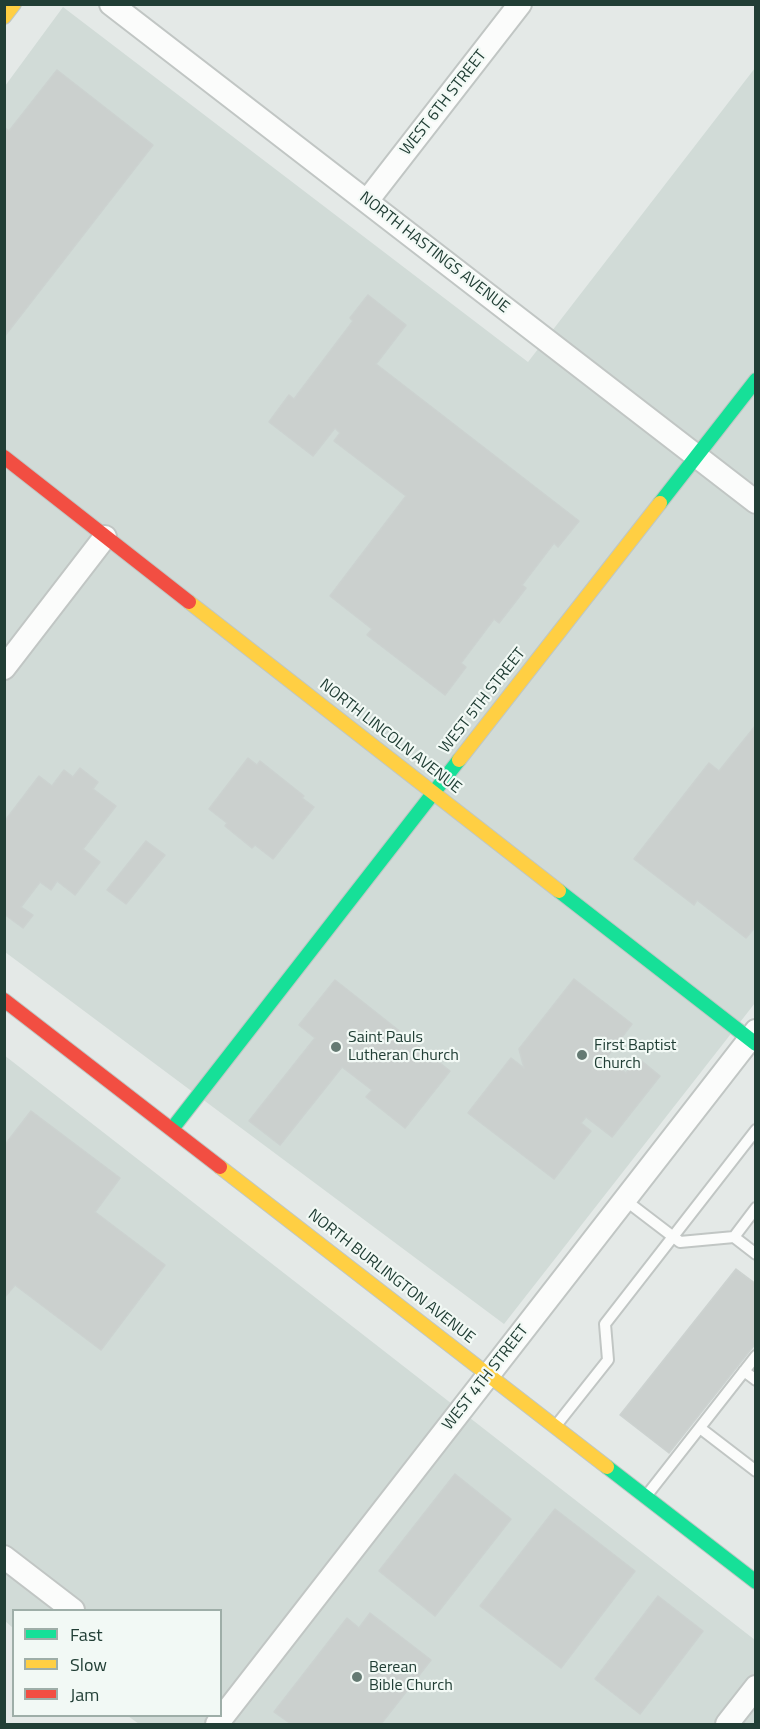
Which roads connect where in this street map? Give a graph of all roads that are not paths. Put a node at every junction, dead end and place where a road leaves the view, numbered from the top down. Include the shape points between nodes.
1 (14, 4) edge
2 (111, 4) edge
3 (520, 4) edge
4 (4, 17) edge
5 (367, 201) junction
6 (756, 380) edge
7 (696, 456) junction
8 (4, 457) edge
9 (756, 502) edge
10 (105, 537) junction
11 (4, 668) edge
12 (434, 791) junction
13 (4, 1000) edge
14 (753, 1038) edge
15 (172, 1129) junction
16 (756, 1130) edge
17 (625, 1200) junction
18 (756, 1208) edge
19 (672, 1236) junction
20 (734, 1237) junction
21 (756, 1254) edge
22 (756, 1356) edge
23 (744, 1371) junction
24 (489, 1374) junction
25 (756, 1380) edge
26 (555, 1426) junction
27 (700, 1428) junction
28 (756, 1471) edge
29 (646, 1497) junction
30 (4, 1557) edge
31 (756, 1582) edge
32 (70, 1609) edge
33 (756, 1687) edge
34 (218, 1724) edge
35 (727, 1725) edge

1 - 4 main road
2 - 5 street, NORTH HASTINGS AVENUE
3 - 5 street, WEST 6TH STREET
5 - 7 street, NORTH HASTINGS AVENUE
6 - 7 main road, WEST 5TH STREET
7 - 9 street, NORTH HASTINGS AVENUE
7 - 12 main road, WEST 5TH STREET
8 - 10 main road, NORTH LINCOLN AVENUE
10 - 11 street
10 - 12 main road, NORTH LINCOLN AVENUE
12 - 14 main road, NORTH LINCOLN AVENUE
12 - 15 main road, WEST 5TH STREET
13 - 15 main road, NORTH BURLINGTON AVENUE
14 - 17 street, WEST 4TH STREET
15 - 24 main road, NORTH BURLINGTON AVENUE
16 - 19 lane
17 - 19 lane
17 - 24 street, WEST 4TH STREET
18 - 20 lane
19 - 20 lane via 680,1242
19 - 26 lane via 604,1324 608,1360
20 - 21 lane
22 - 23 lane
23 - 25 lane
23 - 27 lane
24 - 26 main road, NORTH BURLINGTON AVENUE
24 - 34 street, WEST 4TH STREET
26 - 29 main road, NORTH BURLINGTON AVENUE
27 - 28 lane
27 - 29 lane
29 - 31 main road, NORTH BURLINGTON AVENUE
30 - 32 street
33 - 35 street

